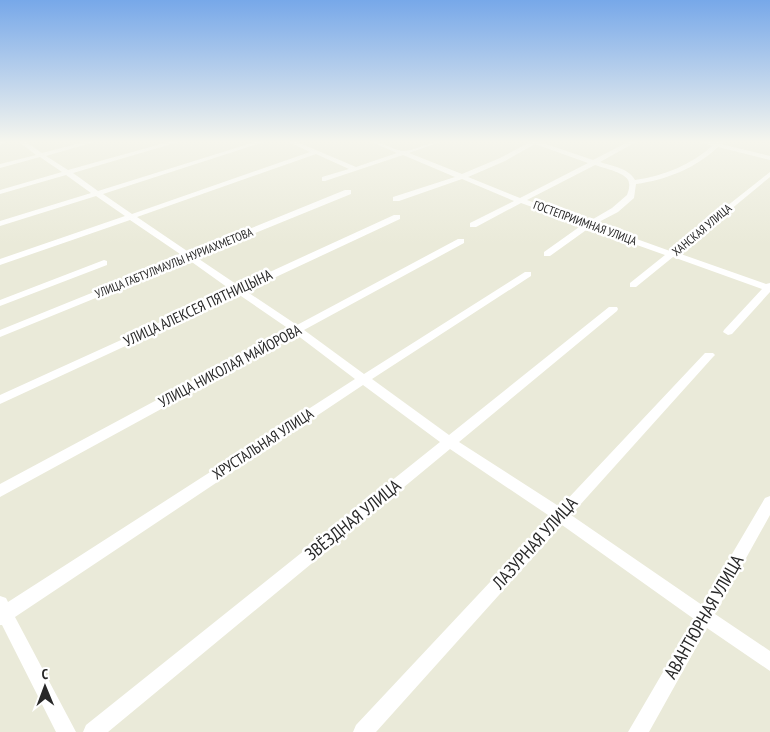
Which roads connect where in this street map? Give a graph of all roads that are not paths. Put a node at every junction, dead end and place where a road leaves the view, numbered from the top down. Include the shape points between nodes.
1 (55, 176) edge
2 (71, 176) edge
3 (153, 176) edge
4 (247, 176) edge
5 (336, 176) edge
6 (460, 176) edge
7 (466, 176) edge
8 (567, 176) edge
9 (630, 176) edge
10 (664, 176) edge
11 (767, 176) edge
12 (325, 180) dead end
13 (633, 182) junction
14 (0, 192) edge
15 (348, 192) dead end
16 (96, 194) junction
17 (396, 199) dead end
18 (522, 200) junction
19 (129, 217) junction
20 (397, 217) dead end
21 (0, 224) edge
22 (474, 224) dead end
23 (589, 224) junction
24 (461, 241) dead end
25 (547, 254) dead end
26 (673, 254) junction
27 (188, 257) junction
28 (0, 262) edge
29 (104, 263) dead end
30 (528, 274) dead end
31 (632, 285) dead end
32 (769, 288) edge
33 (237, 290) junction
34 (0, 303) edge
35 (612, 309) dead end
36 (297, 330) junction
37 (728, 332) dead end
38 (0, 334) edge
39 (709, 355) dead end
40 (362, 380) junction
41 (0, 400) edge
42 (448, 442) junction
43 (0, 491) edge
44 (770, 502) edge
45 (560, 515) junction
46 (2, 611) edge
47 (706, 616) junction
48 (770, 662) edge
49 (66, 732) edge
50 (93, 732) edge
51 (362, 732) edge
52 (638, 732) edge

1 - 14 street
2 - 16 street
3 - 16 street
4 - 19 street
5 - 12 street
6 - 17 street
7 - 18 street, ГОСТЕПРИИМНАЯ УЛИЦА
8 - 18 street
9 - 13 street
10 - 13 street
11 - 26 street, ХАНСКАЯ УЛИЦА
13 - 23 street via 631,196 615,210
15 - 27 street, УЛИЦА ГАБТУЛМАУЛЫ НУРИАХМЕТОВА
16 - 19 street
16 - 21 street
18 - 22 street
18 - 23 street, ГОСТЕПРИИМНАЯ УЛИЦА
19 - 27 street
19 - 28 street
20 - 33 street, УЛИЦА АЛЕКСЕЯ ПЯТНИЦЫНА
23 - 25 street
23 - 26 street, ГОСТЕПРИИМНАЯ УЛИЦА
24 - 36 street, УЛИЦА НИКОЛАЯ МАЙОРОВА
26 - 31 street, ХАНСКАЯ УЛИЦА
26 - 32 street, ГОСТЕПРИИМНАЯ УЛИЦА
27 - 33 street
27 - 38 street, УЛИЦА ГАБТУЛМАУЛЫ НУРИАХМЕТОВА
29 - 34 street
30 - 40 street, ХРУСТАЛЬНАЯ УЛИЦА
32 - 37 street
33 - 36 street
33 - 41 street, УЛИЦА АЛЕКСЕЯ ПЯТНИЦЫНА
35 - 42 street, ЗВЁЗДНАЯ УЛИЦА
36 - 40 street
36 - 43 street, УЛИЦА НИКОЛАЯ МАЙОРОВА
39 - 45 street, ЛАЗУРНАЯ УЛИЦА
40 - 42 street
40 - 46 street, ХРУСТАЛЬНАЯ УЛИЦА
42 - 45 street
42 - 50 street, ЗВЁЗДНАЯ УЛИЦА
44 - 47 street, АВАНТЮРНАЯ УЛИЦА
45 - 47 street
45 - 51 street, ЛАЗУРНАЯ УЛИЦА
46 - 49 street
47 - 48 street
47 - 52 street, АВАНТЮРНАЯ УЛИЦА

